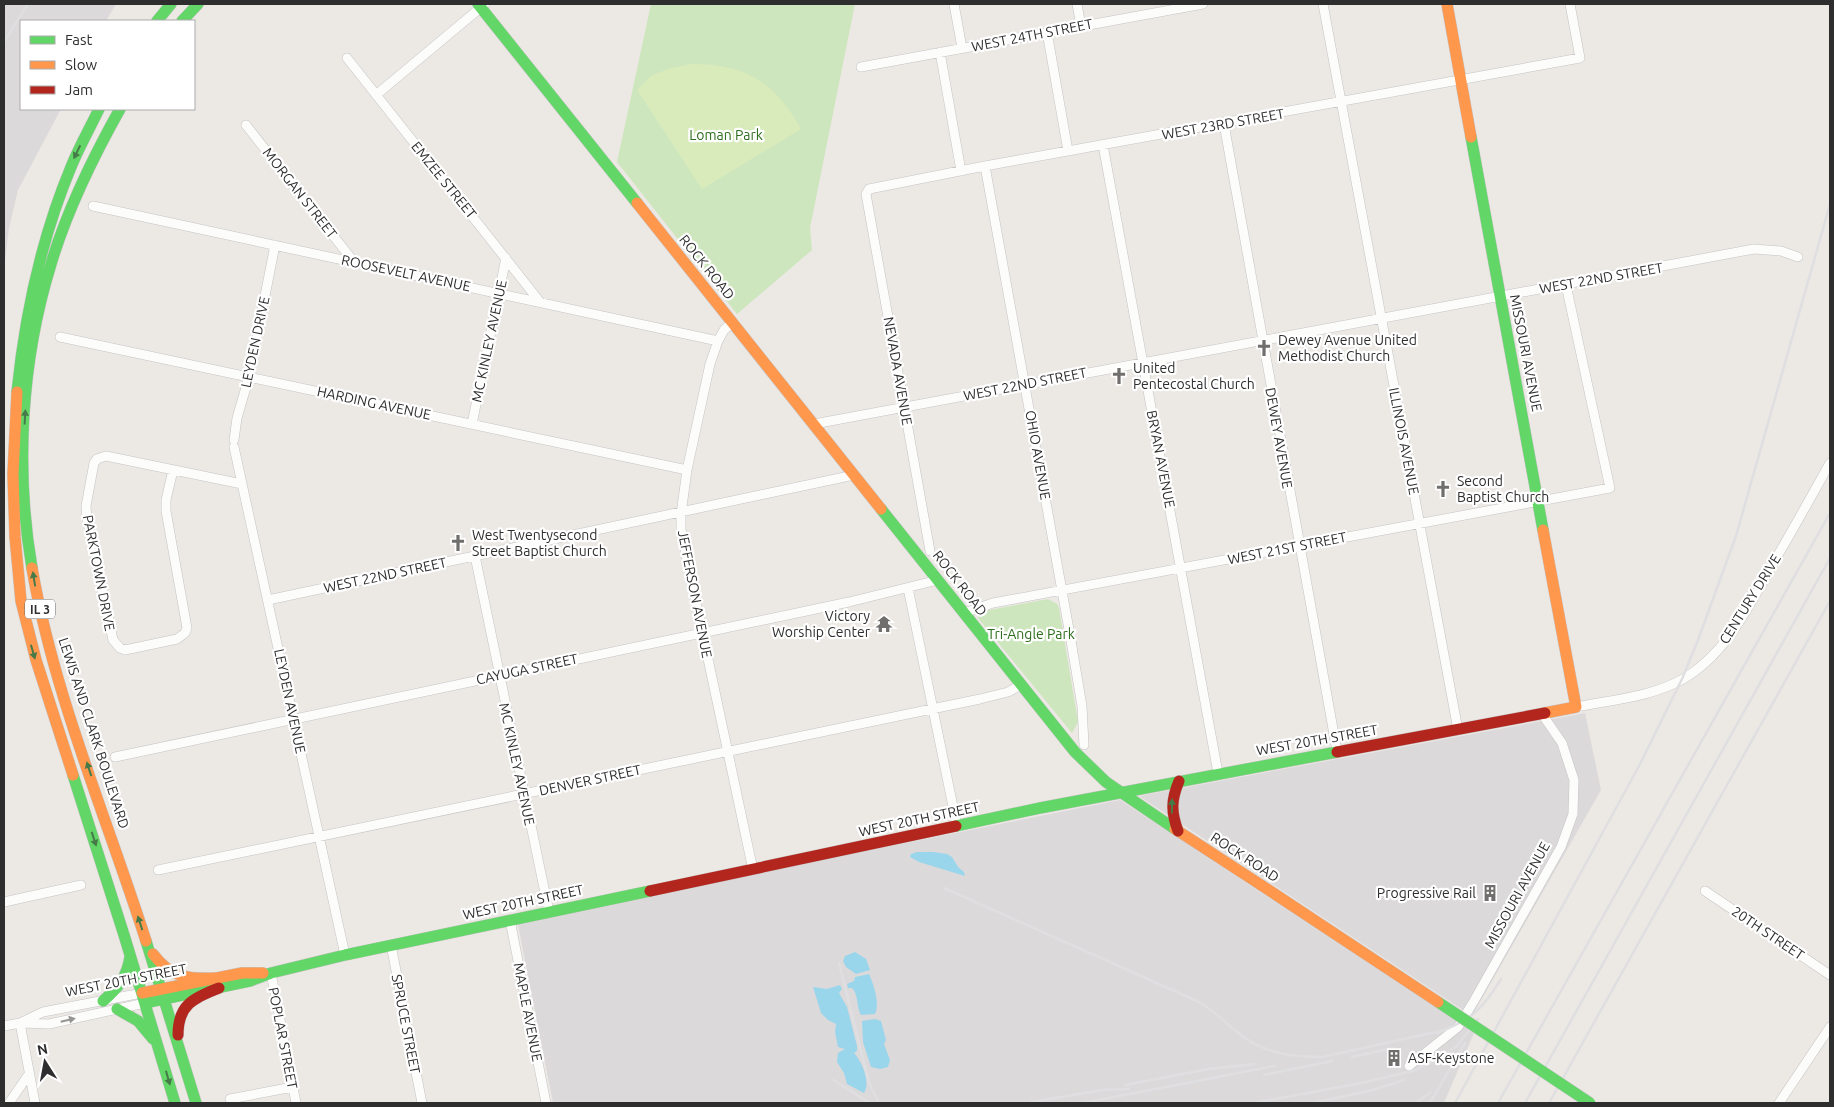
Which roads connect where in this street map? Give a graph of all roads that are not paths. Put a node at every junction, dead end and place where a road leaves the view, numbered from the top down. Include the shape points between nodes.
1 (171, 4) edge
2 (198, 4) edge
3 (954, 4) edge
4 (1077, 4) edge
5 (1201, 4) edge
6 (1323, 4) edge
7 (1447, 4) edge
8 (1570, 4) edge
9 (481, 5) edge
10 (158, 20) edge
11 (183, 20) edge
12 (1081, 26) junction
13 (1047, 32) junction
14 (962, 48) junction
15 (940, 52) junction
16 (347, 58) dead end
17 (861, 67) dead end
18 (1461, 80) junction
19 (376, 95) junction
20 (1341, 102) junction
21 (98, 110) edge
22 (119, 110) edge
23 (1224, 124) junction
24 (246, 125) dead end
25 (1102, 145) junction
26 (1068, 151) junction
27 (985, 166) junction
28 (961, 171) junction
29 (867, 191) joint
30 (92, 206) dead end
31 (275, 245) junction
32 (1798, 257) dead end
33 (506, 258) junction
34 (354, 262) junction
35 (1566, 284) junction
36 (499, 292) junction
37 (1500, 296) junction
38 (540, 302) junction
39 (1381, 318) junction
40 (732, 322) junction
41 (60, 336) dead end
42 (718, 341) junction
43 (1262, 341) junction
44 (1143, 362) junction
45 (249, 377) junction
46 (1025, 384) junction
47 (904, 406) junction
48 (472, 424) junction
49 (814, 424) junction
50 (234, 443) joint
51 (1830, 463) edge
52 (173, 470) junction
53 (687, 470) junction
54 (854, 475) junction
55 (242, 484) junction
56 (1538, 502) junction
57 (681, 513) junction
58 (1420, 524) junction
59 (1299, 546) junction
60 (930, 551) dead end
61 (475, 556) junction
62 (1182, 567) junction
63 (938, 580) junction
64 (908, 588) junction
65 (1062, 590) junction
66 (268, 600) junction
67 (964, 613) junction
68 (702, 633) junction
69 (499, 675) junction
70 (1021, 684) junction
71 (1576, 707) junction
72 (933, 708) junction
73 (1542, 714) junction
74 (294, 718) junction
75 (1458, 730) junction
76 (1084, 745) dead end
77 (728, 751) junction
78 (1337, 751) junction
79 (115, 757) dead end
80 (1218, 774) junction
81 (1179, 781) junction
82 (1121, 792) junction
83 (523, 794) junction
84 (957, 826) junction
85 (1178, 831) junction
86 (319, 837) junction
87 (158, 870) dead end
88 (753, 870) junction
89 (81, 886) dead end
90 (1705, 891) dead end
91 (4, 902) edge
92 (549, 912) junction
93 (510, 920) junction
94 (147, 945) junction
95 (390, 945) junction
96 (130, 955) junction
97 (344, 955) junction
98 (271, 973) junction
99 (1830, 975) edge
100 (218, 983) junction
101 (162, 994) junction
102 (144, 998) junction
103 (103, 1001) junction
104 (117, 1009) junction
105 (20, 1023) junction
106 (4, 1026) edge
107 (1830, 1027) edge
108 (179, 1045) junction
109 (160, 1051) junction
110 (1409, 1066) dead end
111 (29, 1074) junction
112 (292, 1087) junction
113 (230, 1099) dead end
114 (9, 1103) edge
115 (35, 1103) edge
116 (175, 1103) edge
117 (196, 1103) edge
118 (296, 1103) edge
119 (422, 1103) edge
120 (546, 1103) edge
121 (1590, 1103) edge
122 (1779, 1103) edge

1 - 10 main road
2 - 11 main road
3 - 14 street
4 - 12 street
5 - 12 street, WEST 24TH STREET
6 - 20 street, ILLINOIS AVENUE
7 - 18 main road, MISSOURI AVENUE
8 - 18 street, WEST 23RD STREET via 1580,58
9 - 19 street
9 - 40 main road, ROCK ROAD
12 - 13 street, WEST 24TH STREET
13 - 14 street, WEST 24TH STREET
13 - 26 street
14 - 15 street, WEST 24TH STREET
15 - 17 street, WEST 24TH STREET
15 - 28 street
16 - 19 street, EMZEE STREET
18 - 20 street, WEST 23RD STREET
18 - 37 main road, MISSOURI AVENUE
19 - 33 street, EMZEE STREET
20 - 23 street, WEST 23RD STREET
20 - 39 street, ILLINOIS AVENUE
21 -> 96 main road, IL 3 via 57,196 24,305 8,411 7,489 14,560 30,642
94 -> 22 main road, LEWIS AND CLARK BOULEVARD / IL 3 via 44,627 30,554 24,478 26,397 45,286 75,198
23 - 25 street, WEST 23RD STREET
23 - 43 street, DEWEY AVENUE
24 - 34 street, MORGAN STREET
25 - 26 street, WEST 23RD STREET
25 - 44 street, BRYAN AVENUE
26 - 27 street, WEST 23RD STREET
27 - 28 street, WEST 23RD STREET
27 - 46 street, OHIO AVENUE
28 - 29 street, WEST 23RD STREET
29 - 47 street, NEVADA AVENUE
30 - 31 street, ROOSEVELT AVENUE
31 - 34 street, ROOSEVELT AVENUE
31 - 45 street, LEYDEN DRIVE
32 - 35 street, WEST 22ND STREET via 1781,251 1754,250
33 - 36 street, MC KINLEY AVENUE
33 - 38 street, EMZEE STREET
34 - 36 street, ROOSEVELT AVENUE
35 - 37 street, WEST 22ND STREET
35 - 56 street, WEST 21ST STREET via 1610,488
36 - 38 street, ROOSEVELT AVENUE
36 - 48 street, MC KINLEY AVENUE
37 - 39 street, WEST 22ND STREET
37 - 56 main road, MISSOURI AVENUE
38 - 42 street, ROOSEVELT AVENUE
39 - 43 street, WEST 22ND STREET
39 - 58 street, ILLINOIS AVENUE
40 - 42 street, JEFFERSON AVENUE
40 - 49 main road, ROCK ROAD
41 - 45 street, HARDING AVENUE
42 - 53 street, JEFFERSON AVENUE via 701,400
43 - 44 street, WEST 22ND STREET
43 - 59 street, DEWEY AVENUE
44 - 46 street, WEST 22ND STREET
44 - 62 street, BRYAN AVENUE
45 - 48 street, HARDING AVENUE
45 - 50 street, LEYDEN DRIVE
46 - 47 street, WEST 22ND STREET
46 - 65 street, OHIO AVENUE
47 - 49 street, WEST 22ND STREET
47 - 60 street, NEVADA AVENUE
48 - 53 street, HARDING AVENUE
49 - 54 main road, ROCK ROAD
50 - 55 street, LEYDEN AVENUE
51 - 71 street, CENTURY DRIVE via 1745,613 1714,656 1682,679 1658,690
52 - 52 street, PARKTOWN DRIVE via 106,456 97,459 92,467 87,518 113,640 126,650 177,640 187,628 166,511
52 - 55 street, PARKTOWN DRIVE
53 - 57 street, JEFFERSON AVENUE
54 - 57 street, WEST 22ND STREET
54 - 63 main road, ROCK ROAD
55 - 66 street, LEYDEN AVENUE
56 - 58 street, WEST 21ST STREET
56 - 71 main road, MISSOURI AVENUE
57 - 61 street, WEST 22ND STREET
57 - 68 street, JEFFERSON AVENUE via 681,529
58 - 59 street, WEST 21ST STREET
58 - 75 street, ILLINOIS AVENUE
59 - 62 street, WEST 21ST STREET
59 - 78 street, DEWEY AVENUE
61 - 66 street, WEST 22ND STREET
61 - 69 street, MC KINLEY AVENUE
62 - 65 street, WEST 21ST STREET
62 - 80 street, BRYAN AVENUE
63 - 64 street, CAYUGA STREET
63 - 67 main road, ROCK ROAD
64 - 68 street, CAYUGA STREET
64 - 72 street
65 - 67 street, WEST 21ST STREET via 993,603
65 - 76 street, OHIO AVENUE via 1082,706
66 - 74 street, LEYDEN AVENUE
67 - 70 main road, ROCK ROAD
68 - 69 street, CAYUGA STREET
68 - 77 street, JEFFERSON AVENUE
69 - 74 street, CAYUGA STREET
69 - 83 street, MC KINLEY AVENUE
70 - 72 street, DENVER STREET via 1008,692
70 - 82 main road, ROCK ROAD via 1075,752
71 - 73 main road, WEST 20TH STREET
72 - 77 street, DENVER STREET
72 - 84 street
73 - 75 main road, WEST 20TH STREET
73 - 110 street, MISSOURI AVENUE via 1562,743 1574,780 1573,814 1561,846 1458,1027
74 - 79 street, CAYUGA STREET
74 - 86 street, LEYDEN AVENUE
75 - 78 main road, WEST 20TH STREET
77 - 83 street, DENVER STREET
77 - 88 street, JEFFERSON AVENUE
78 - 80 main road, WEST 20TH STREET
80 - 81 main road, WEST 20TH STREET
81 - 82 main road, WEST 20TH STREET
85 -> 81 main road via 1170,805
82 - 84 main road, WEST 20TH STREET
82 - 85 main road, ROCK ROAD
83 - 86 street, DENVER STREET
83 - 92 street, MC KINLEY AVENUE
84 - 88 main road, WEST 20TH STREET
85 - 121 main road, ROCK ROAD, bridge
86 - 87 street, DENVER STREET
86 - 97 street, LEYDEN AVENUE
88 - 92 main road, WEST 20TH STREET
89 - 91 street
90 - 99 street, 20TH STREET
92 - 93 main road, WEST 20TH STREET
93 - 95 main road, WEST 20TH STREET
93 - 120 street, MAPLE AVENUE
94 - 100 main road via 174,974
94 - 101 main road, LEWIS AND CLARK BOULEVARD / IL 3
95 - 97 main road, WEST 20TH STREET
95 - 119 street, SPRUCE STREET
96 - 102 main road, IL 3
96 - 103 main road via 121,985
97 - 98 main road, WEST 20TH STREET
98 - 100 main road, WEST 20TH STREET via 242,973
98 - 112 street, POPLAR STREET
100 - 101 main road, WEST 20TH STREET
100 - 108 main road via 188,1002 182,1010
101 - 102 main road, WEST 20TH STREET
101 - 108 main road, LEWIS AND CLARK BOULEVARD / IL 3
102 - 103 street, WEST 20TH STREET
102 - 104 street, WEST 20TH STREET
102 - 109 main road, IL 3
103 - 105 street, WEST 20TH STREET via 43,1012
105 -> 104 street, WEST 20TH STREET via 49,1024
104 - 109 main road via 130,1014 142,1025
105 - 106 street, WEST 20TH STREET
105 - 111 street
107 - 122 street
108 - 117 main road, LEWIS AND CLARK BOULEVARD / IL 3
109 -> 116 main road, IL 3
111 - 114 street
111 - 115 street
112 - 113 street
112 - 118 street, POPLAR STREET

